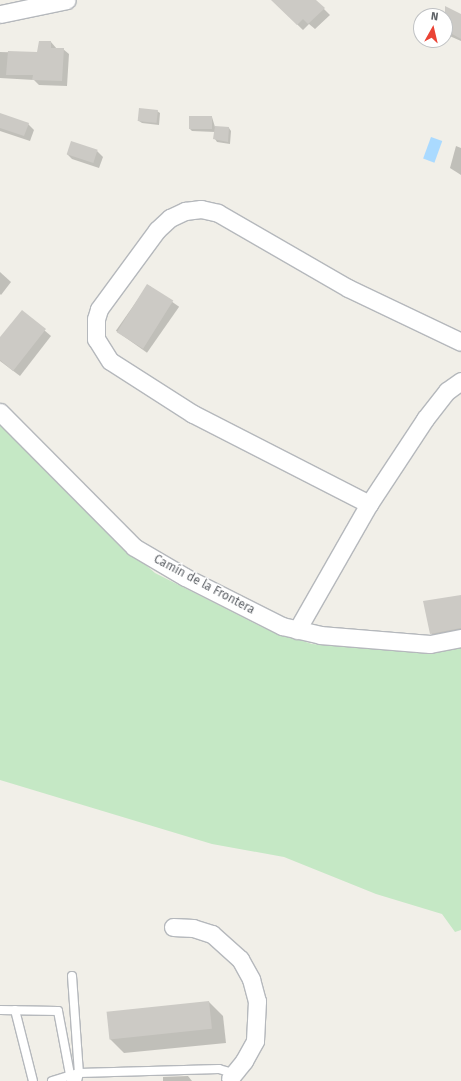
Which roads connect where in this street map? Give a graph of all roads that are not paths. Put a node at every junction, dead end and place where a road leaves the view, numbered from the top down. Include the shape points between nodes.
1 (67, 0) edge
2 (0, 14) edge
3 (461, 342) edge
4 (461, 381) edge
5 (0, 412) edge
6 (369, 504) junction
7 (297, 630) junction
8 (461, 638) edge
9 (173, 927) dead end
10 (72, 976) dead end
11 (0, 1010) edge
12 (15, 1010) junction
13 (78, 1077) edge
14 (70, 1079) edge
15 (231, 1080) edge
16 (33, 1081) edge
17 (52, 1081) edge

1 - 2 street
3 - 6 street via 348,288 218,213 201,209 185,211 170,218 157,230 99,309 96,339 110,361 192,414
4 - 6 street via 447,391 425,419
5 - 7 street, Camín de la Frontera via 134,547 185,577 282,626
6 - 7 street
7 - 8 street, Camín de la Frontera via 320,635 430,644
9 - 15 street via 193,928 212,934 240,959 251,979 257,1001 255,1041
10 - 13 lane
11 - 12 lane
12 - 14 lane via 58,1011
12 - 16 lane
13 - 14 lane
13 - 15 lane via 219,1069 230,1072
14 - 17 lane

